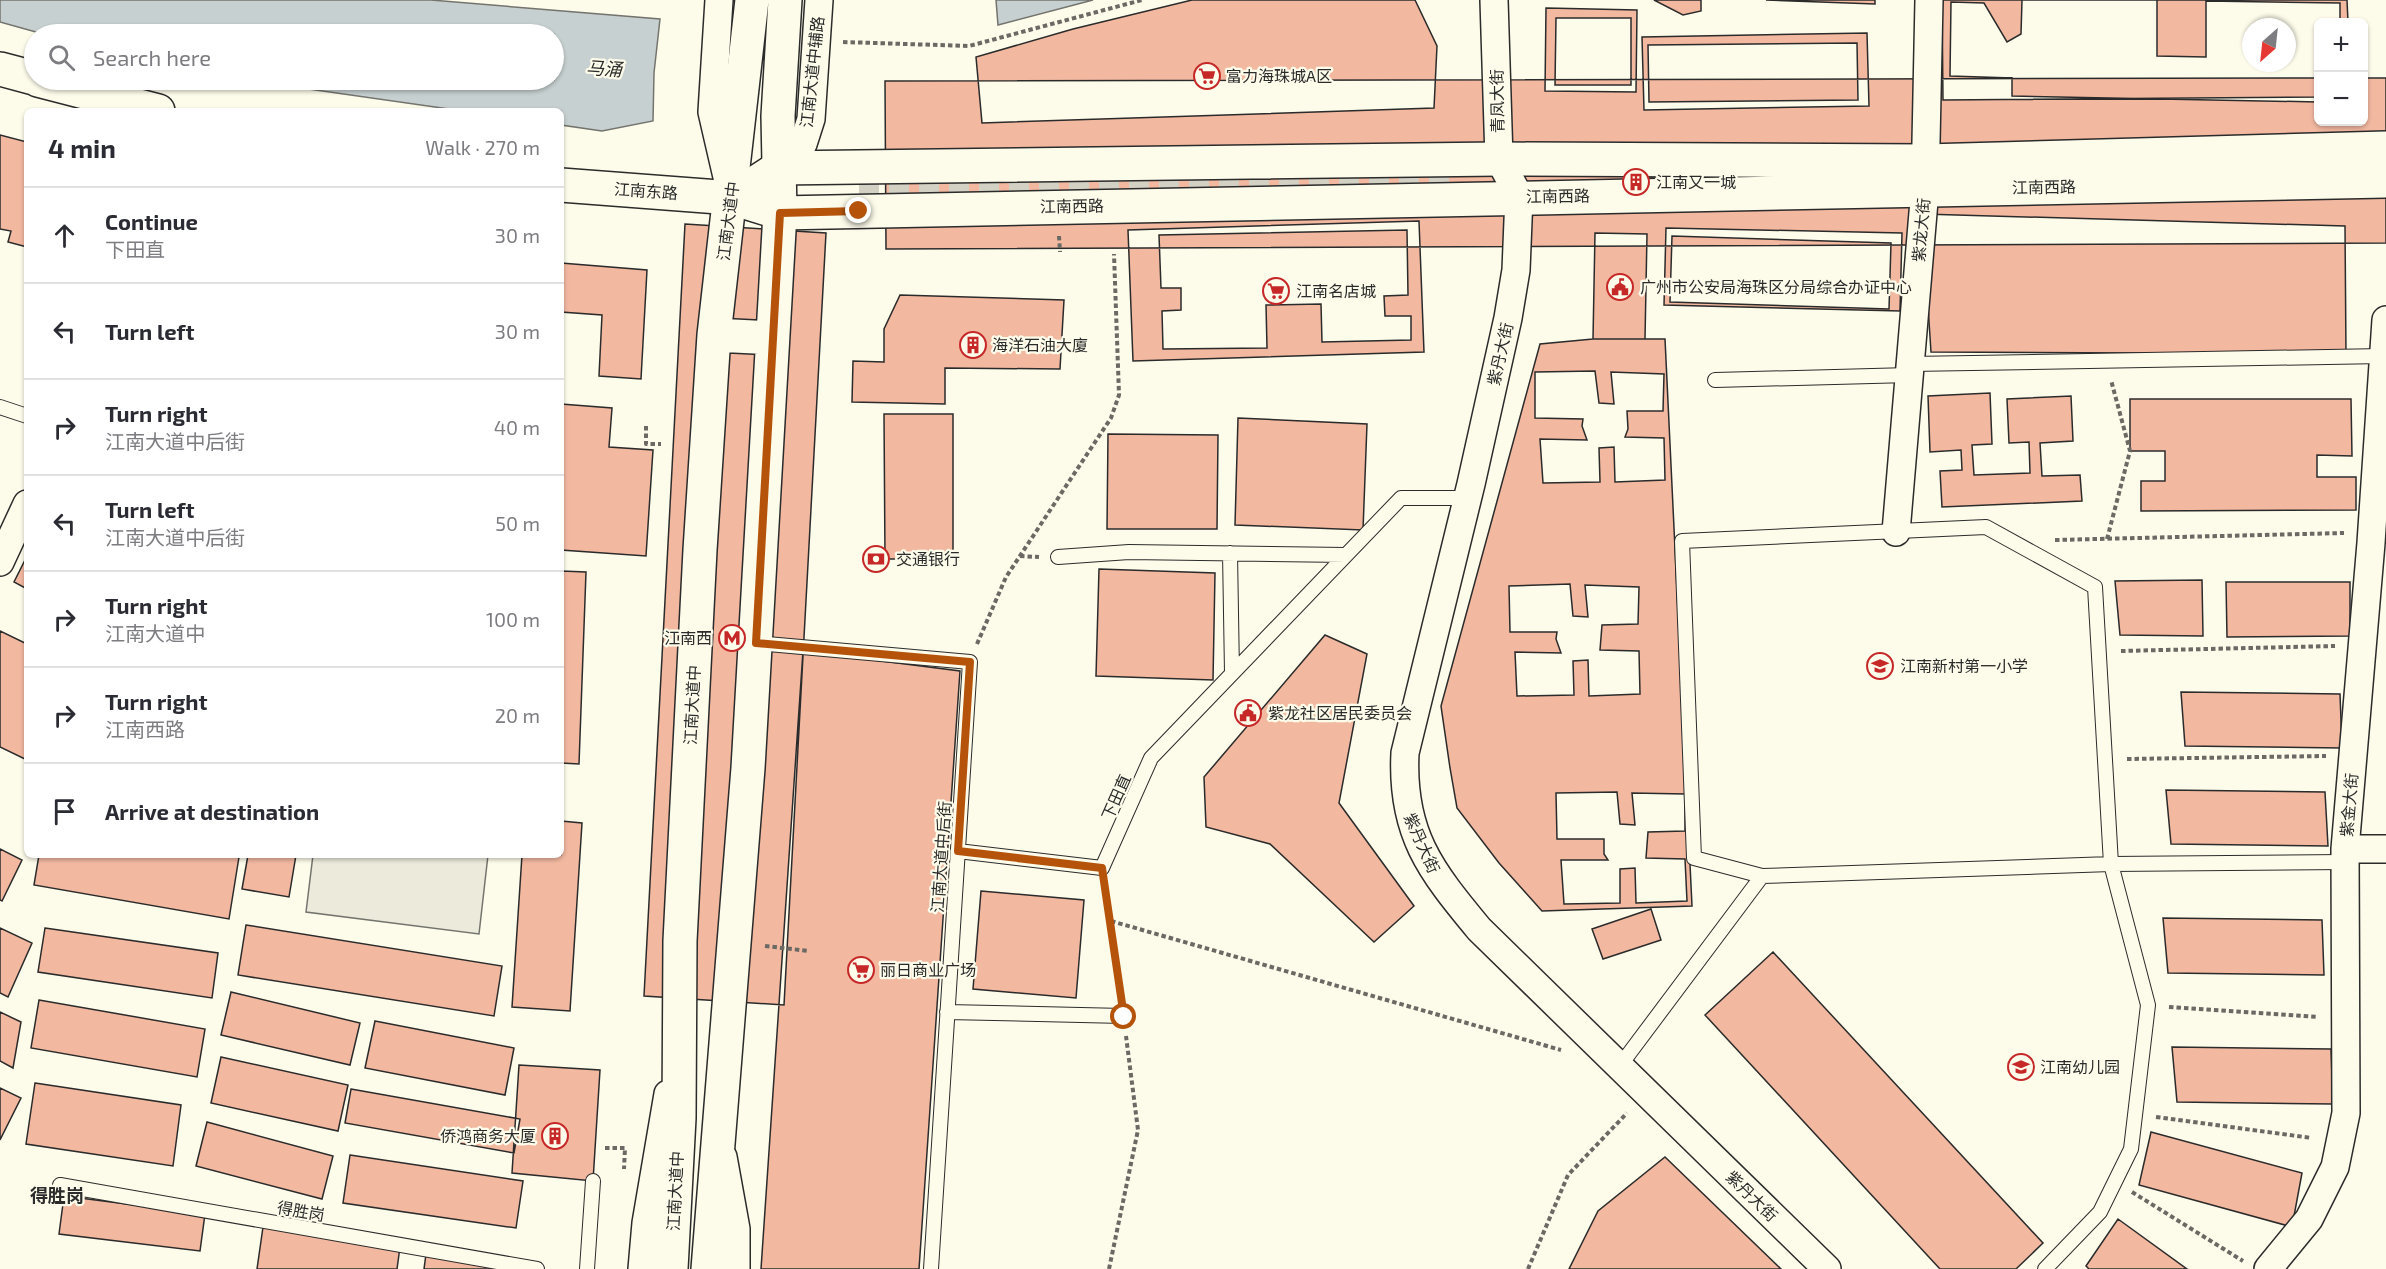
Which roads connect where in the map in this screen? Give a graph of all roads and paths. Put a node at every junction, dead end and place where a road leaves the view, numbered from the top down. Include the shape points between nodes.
1 (719, 0) edge
2 (752, 0) edge
3 (785, 0) edge
4 (819, 0) edge
5 (1142, 0) edge
6 (1494, 0) edge
7 (1929, 0) edge
8 (834, 41) dead end
9 (0, 69) edge
10 (24, 75) edge
11 (79, 90) edge
12 (147, 108) edge
13 (2386, 148) edge
14 (1499, 159) junction
15 (778, 168) junction
16 (1926, 175) junction
17 (2386, 181) edge
18 (564, 185) edge
19 (1519, 196) junction
20 (732, 198) junction
21 (780, 213) junction
22 (1059, 236) dead end
23 (1060, 252) dead end
24 (1114, 254) dead end
25 (2386, 320) edge
26 (714, 335) junction
27 (772, 338) junction
28 (2384, 357) junction
29 (2106, 361) junction
30 (1910, 369) junction
31 (1715, 380) dead end
32 (0, 406) edge
33 (24, 415) edge
34 (646, 426) dead end
35 (661, 444) dead end
36 (1468, 498) junction
37 (24, 510) edge
38 (1896, 532) junction
39 (2372, 533) junction
40 (2107, 539) junction
41 (2012, 541) junction
42 (1230, 554) junction
43 (1346, 555) junction
44 (1058, 557) dead end
45 (0, 562) edge
46 (756, 643) junction
47 (2362, 645) junction
48 (2099, 652) junction
49 (970, 662) junction
50 (1232, 673) junction
51 (2353, 756) junction
52 (2105, 759) junction
53 (2386, 849) edge
54 (958, 851) junction
55 (2345, 856) junction
56 (2111, 864) junction
57 (1102, 868) junction
58 (1762, 876) junction
59 (1111, 921) junction
60 (733, 943) junction
61 (809, 951) dead end
62 (2148, 1005) junction
63 (947, 1012) junction
64 (1124, 1017) junction
65 (2345, 1018) junction
66 (678, 1037) junction
67 (1562, 1051) dead end
68 (1619, 1067) junction
69 (1646, 1093) junction
70 (2137, 1114) junction
71 (717, 1129) junction
72 (2340, 1142) junction
73 (605, 1148) dead end
74 (625, 1148) dead end
75 (593, 1181) dead end
76 (2116, 1182) junction
77 (60, 1185) dead end
78 (2257, 1266) edge
79 (537, 1269) edge
80 (587, 1269) edge
81 (642, 1269) edge
82 (671, 1269) edge
83 (708, 1269) edge
84 (736, 1269) edge
85 (931, 1269) edge
86 (1109, 1269) edge
87 (1528, 1269) edge
88 (1827, 1269) edge
89 (2045, 1269) edge

1 - 20 street via 712,112
2 - 20 main road, 江南大道中
3 - 15 main road
4 - 15 street, 江南大道中辅路 via 811,119 803,144
5 - 8 path via 969,46
6 - 14 street, 青凤大街
7 - 16 street, 紫龙大街
9 - 10 main road
11 - 12 main road
13 - 16 main road
14 - 15 main road
14 - 16 main road
14 - 19 street, 青凤大街
15 - 20 main road
15 - 21 main road
16 - 17 main road, 江南西路
16 - 19 main road, 江南西路
16 - 30 street, 紫龙大街
18 - 20 main road, 江南东路
19 - 21 main road, 江南西路
19 - 36 street, 紫丹大街 via 1516,270 1508,318
20 - 21 main road, 江南西路
20 - 26 main road, 江南大道中
21 - 27 main road
22 - 23 path
24 - 49 path via 1119,395 1111,418 1006,577
25 - 28 street, 紫金大街
26 - 27 main road
26 - 66 main road, 江南大道中 via 687,793
27 - 46 main road
28 - 29 lane
28 - 39 street, 紫金大街
29 - 30 lane
29 - 40 path via 2130,451
30 - 31 lane
30 - 38 street, 紫龙大街
32 - 33 lane
34 - 35 path via 646,444
36 - 43 lane, 下田直 via 1401,498
36 - 68 street, 紫丹大街 via 1404,753 1406,806 1439,882 1479,929
37 - 45 street
38 - 41 lane via 1986,527
38 - 58 lane via 1682,541 1694,858
39 - 40 path
39 - 47 street, 紫金大街
40 - 41 path
41 - 48 lane via 2095,587
42 - 43 lane
42 - 44 lane via 1129,552
42 - 50 lane
43 - 50 lane, 下田直
46 - 49 lane
46 - 60 main road
47 - 48 path
47 - 51 street, 紫金大街
48 - 52 lane
49 - 54 lane, 江南大道中后街
50 - 57 lane, 下田直 via 1151,758
51 - 52 path
51 - 55 street, 紫金大街
52 - 56 lane
53 - 55 street
54 - 57 lane
54 - 63 lane, 江南大道中后街
55 - 56 lane
55 - 65 street, 紫金大街
56 - 58 lane
56 - 62 lane
57 - 59 path
58 - 68 lane
59 - 64 path
59 - 67 path
60 - 61 path
60 - 71 main road
62 - 65 path
62 - 70 lane
63 - 64 lane
63 - 85 lane, 江南大道中后街
64 - 86 path via 1138,1130
65 - 72 street, 紫金大街 via 2346,1113
66 - 81 street via 646,1223
66 - 82 main road, 江南大道中 via 679,1118
68 - 69 street, 紫丹大街
69 - 87 path via 1568,1175
69 - 88 street, 紫丹大街
70 - 72 path
70 - 76 lane via 2131,1149
71 - 83 main road
71 - 84 street via 736,1229
72 - 78 street, 紫金大街 via 2335,1167 2309,1219
73 - 74 path
75 - 80 lane
76 - 78 path
76 - 89 lane via 2100,1212
77 - 79 lane, 得胜岗

